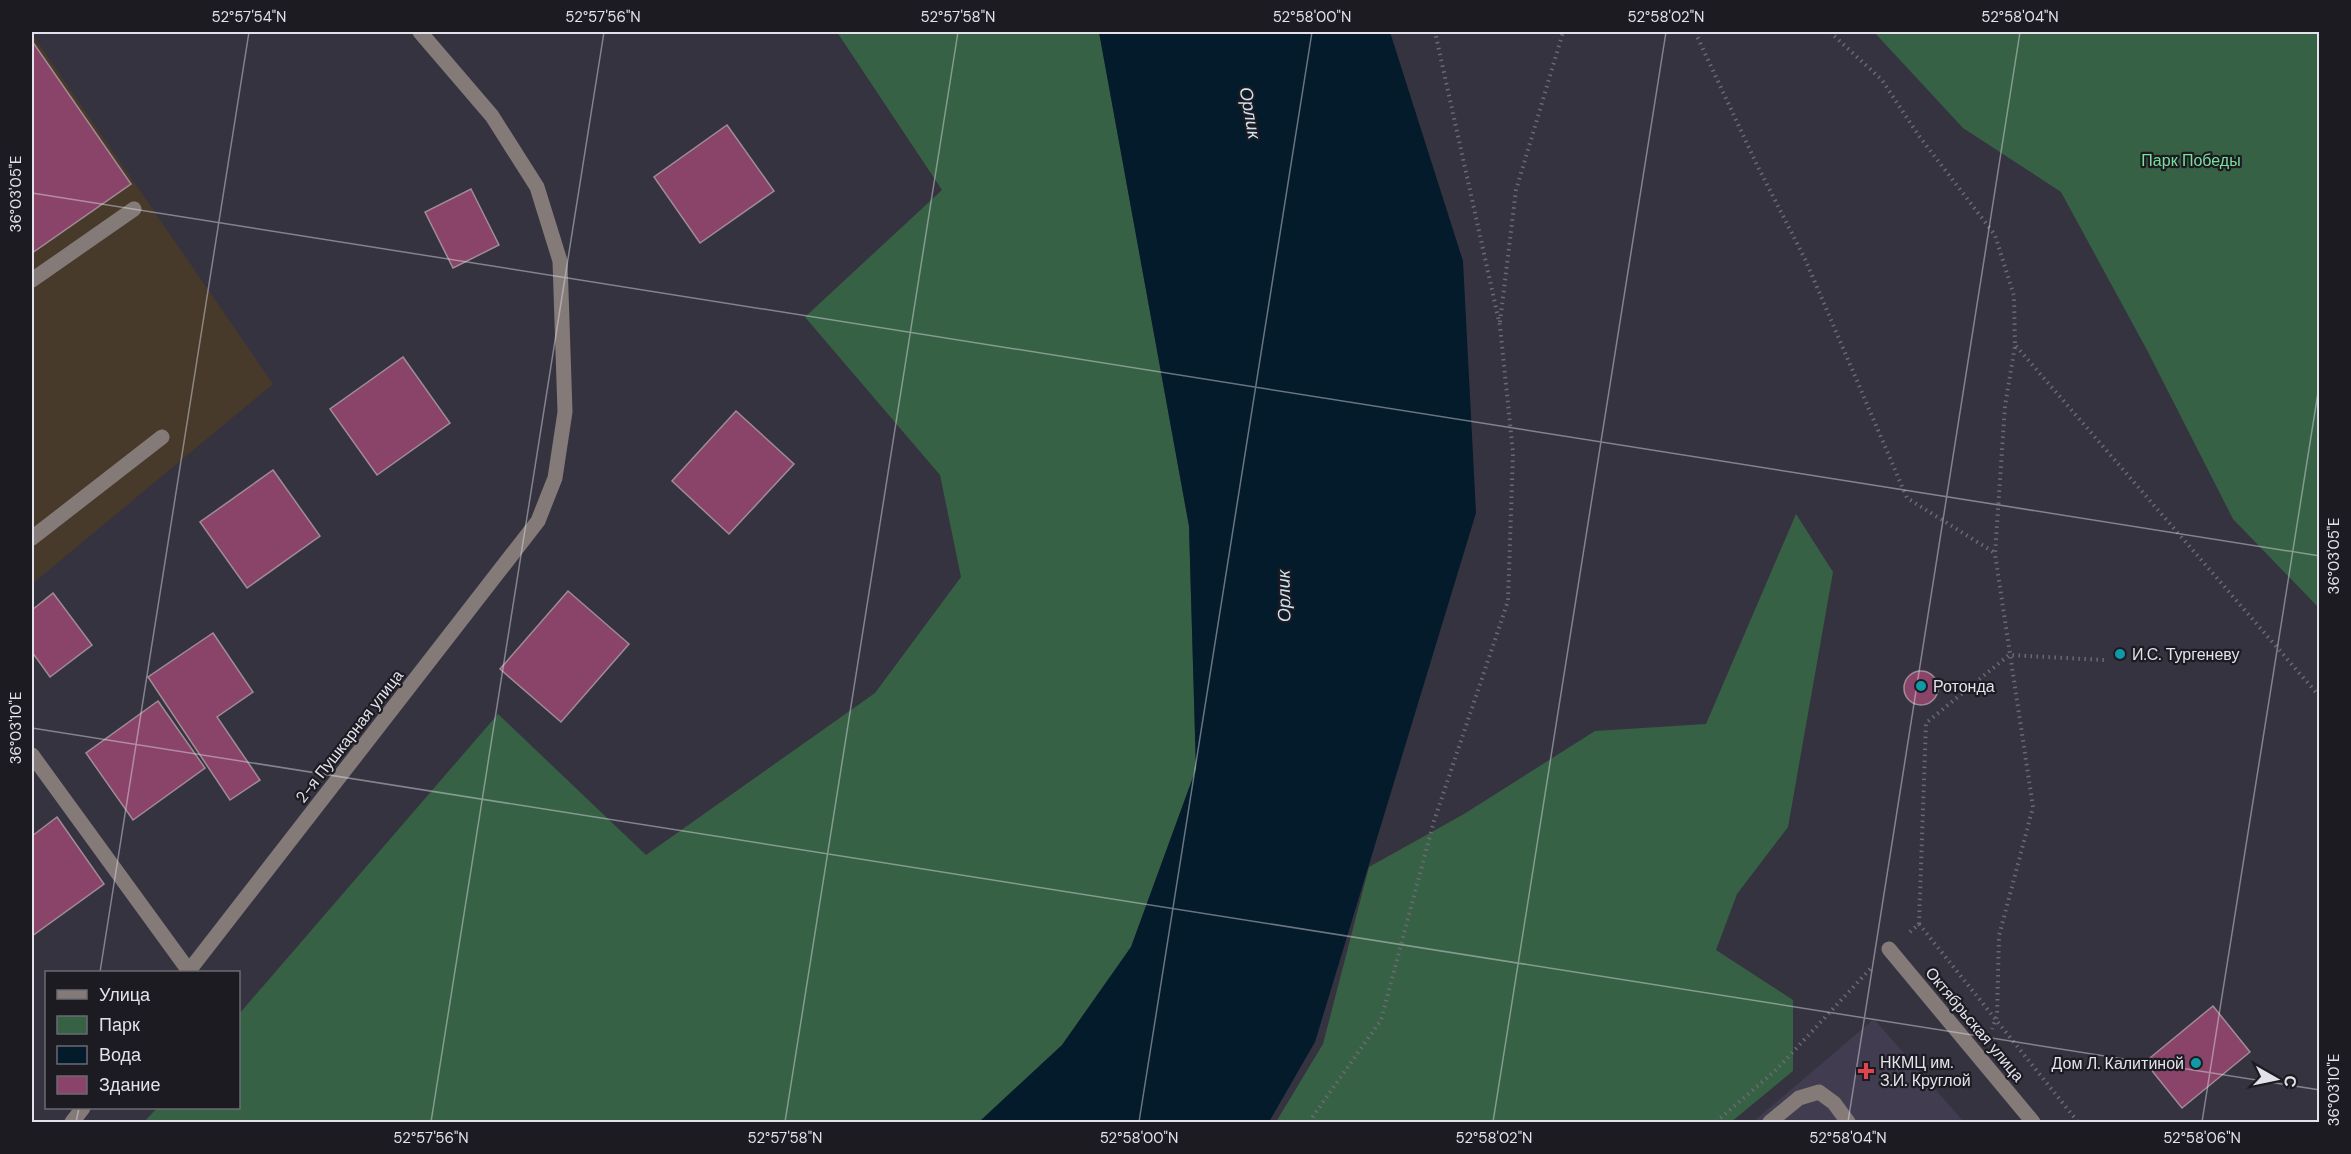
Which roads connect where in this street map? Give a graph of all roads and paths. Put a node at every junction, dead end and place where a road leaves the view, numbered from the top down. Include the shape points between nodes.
1 (420, 32) edge
2 (1434, 32) edge
3 (1563, 32) edge
4 (1695, 32) edge
5 (1830, 32) edge
6 (134, 209) dead end
7 (32, 280) edge
8 (1500, 326) junction
9 (2015, 346) junction
10 (162, 437) dead end
11 (32, 538) edge
12 (1995, 554) junction
13 (2009, 655) junction
14 (2104, 660) dead end
15 (2319, 697) edge
16 (32, 755) edge
17 (1919, 924) junction
18 (1889, 949) junction
19 (188, 971) edge
20 (190, 971) edge
21 (1995, 1019) junction
22 (1980, 1057) junction
23 (82, 1109) edge
24 (72, 1122) edge
25 (1309, 1122) edge
26 (1716, 1122) edge
27 (1770, 1122) edge
28 (1848, 1122) edge
29 (2032, 1122) edge
30 (2078, 1122) edge

1 - 20 street, 2-я Пушкарная улица via 492,116 537,187 560,261 565,412 555,478 538,521
2 - 8 path
3 - 8 path via 1516,190
4 - 12 path via 1756,165 1805,259 1907,498
5 - 9 path via 1882,80 1919,136 1995,235 2014,296
6 - 7 street
8 - 25 path via 1512,453 1508,601 1434,821 1381,1020
9 - 12 path via 2005,406
9 - 15 path
10 - 11 street
12 - 13 path
13 - 14 path
13 - 17 path via 1926,723
13 - 21 path via 2033,807 1999,936
16 - 19 street
17 - 18 path
17 - 21 path
18 - 22 street, Октябрьская улица
18 - 26 path via 1777,1069
21 - 22 path
21 - 30 path
22 - 29 street, Октябрьская улица
23 - 24 street
27 - 28 street via 1799,1098 1819,1092 1834,1102

